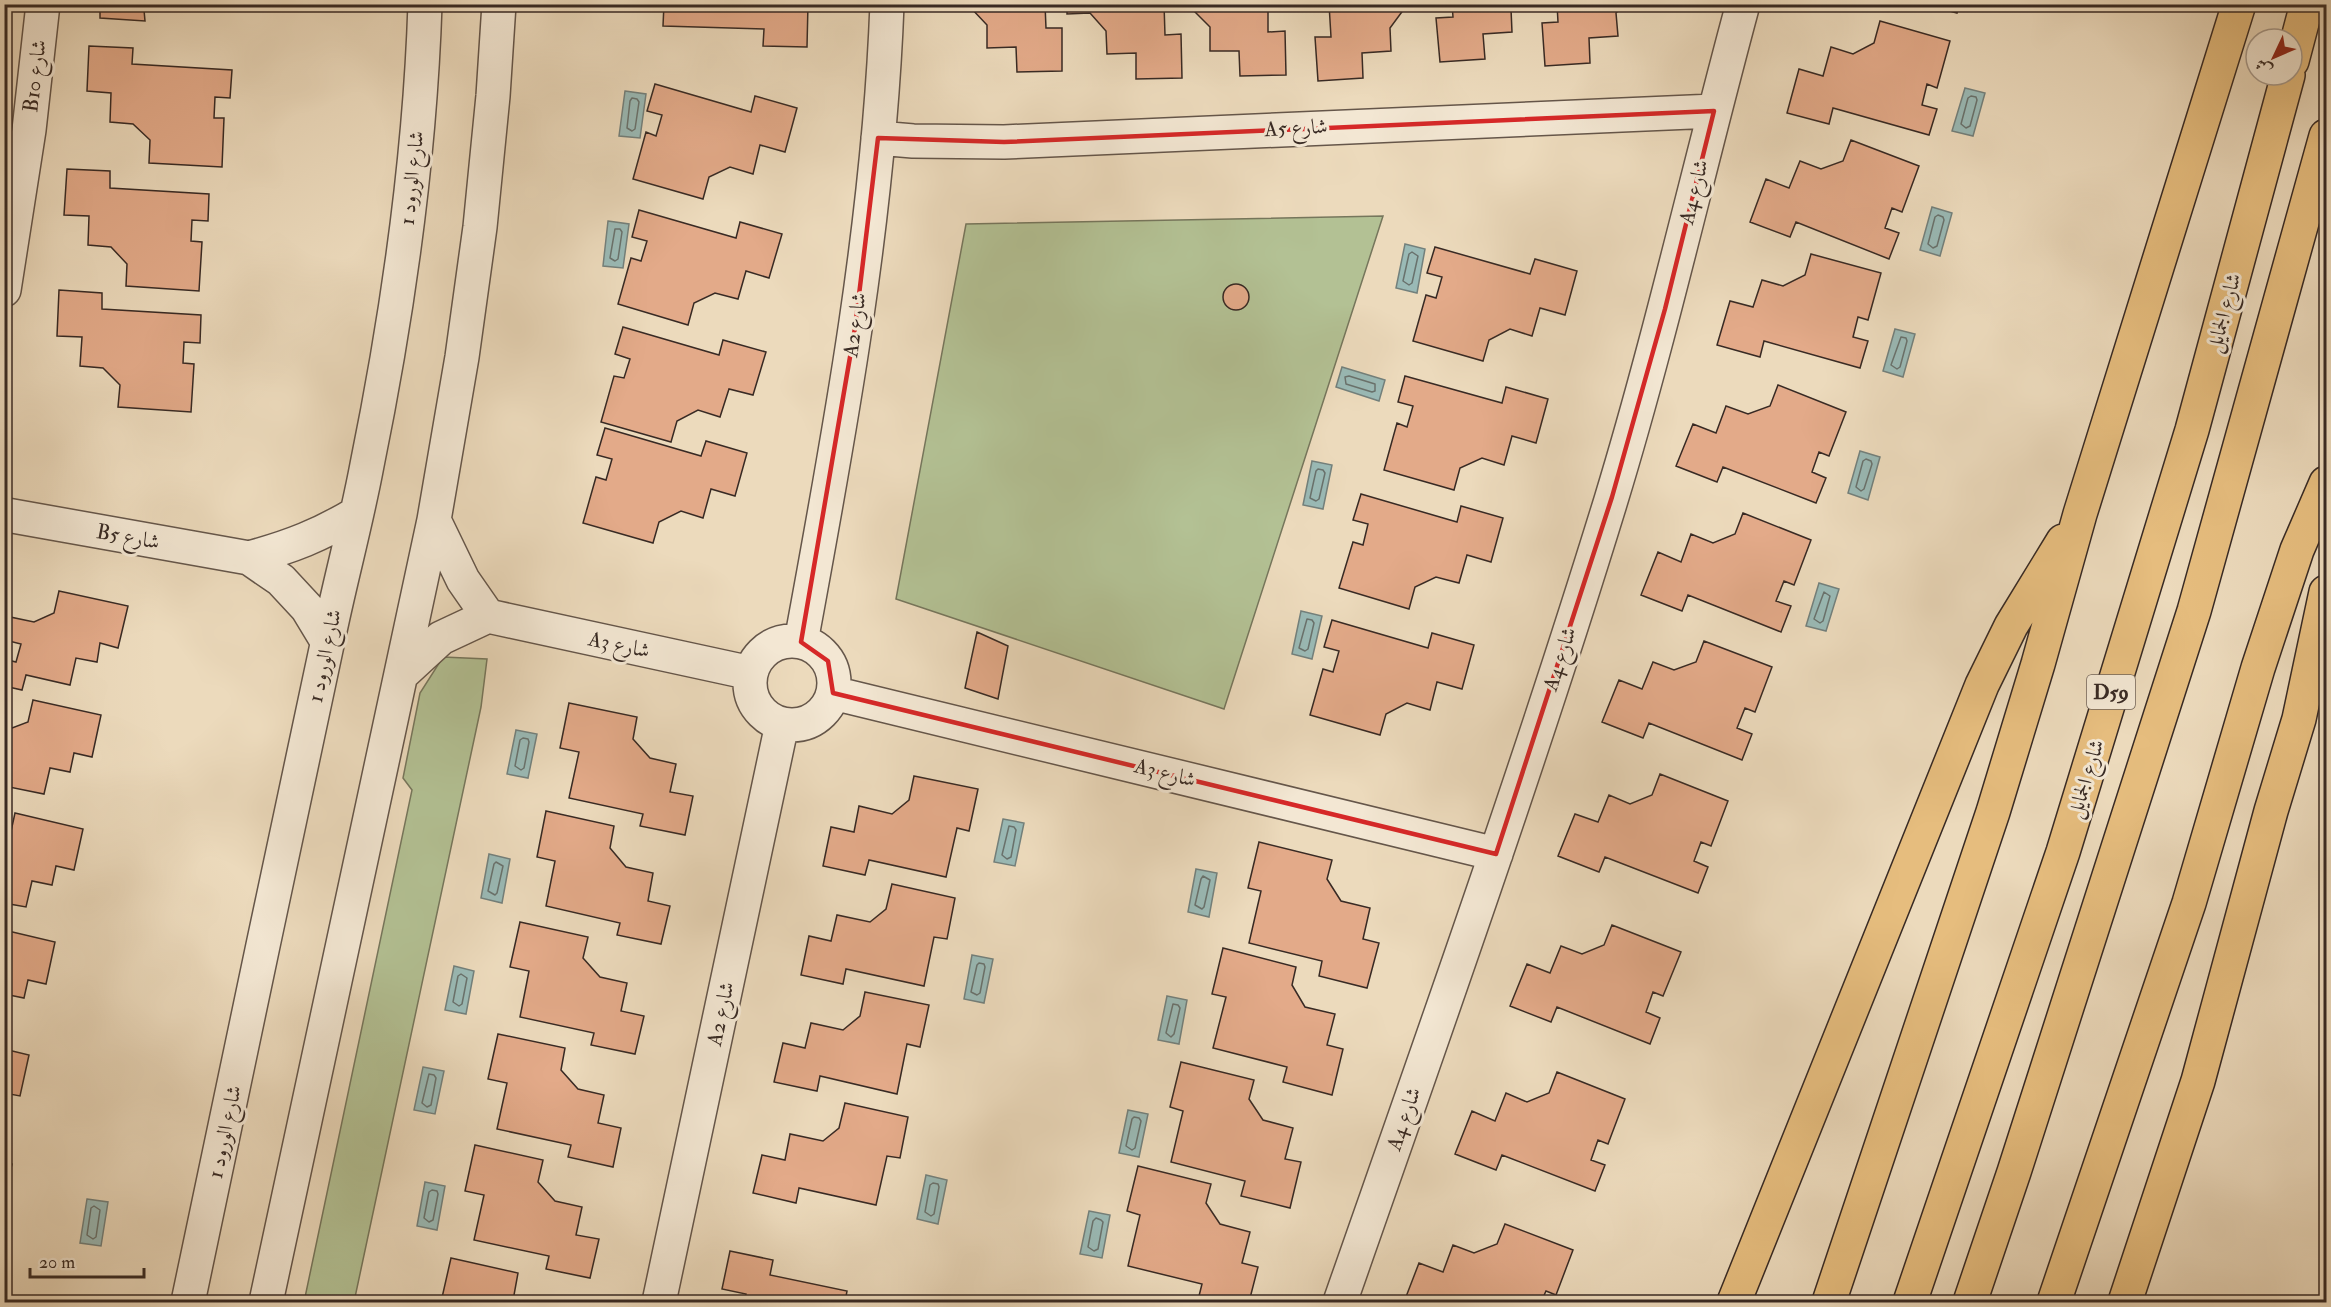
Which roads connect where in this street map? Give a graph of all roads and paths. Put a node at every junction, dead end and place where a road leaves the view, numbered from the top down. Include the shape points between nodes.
1 (43, 4) edge
2 (425, 4) edge
3 (499, 4) edge
4 (887, 4) edge
5 (1743, 4) edge
6 (2239, 4) edge
7 (2307, 4) edge
8 (2301, 27) edge
9 (2285, 87) edge
10 (1714, 111) junction
11 (2326, 136) edge
12 (878, 138) junction
13 (4, 290) edge
14 (2326, 483) edge
15 (5, 509) edge
16 (357, 513) junction
17 (2080, 514) junction
18 (434, 520) junction
19 (249, 558) junction
20 (2326, 592) edge
21 (488, 616) junction
22 (327, 641) junction
23 (801, 642) junction
24 (403, 673) junction
25 (751, 673) junction
26 (833, 693) junction
27 (782, 724) junction
28 (1496, 854) junction
29 (189, 1302) edge
30 (266, 1302) edge
31 (660, 1302) edge
32 (1340, 1302) edge
33 (1734, 1302) edge
34 (1829, 1302) edge
35 (1911, 1302) edge
36 (1970, 1302) edge
37 (2054, 1302) edge
38 (2125, 1302) edge

1 - 13 street, B10 شارع via 29,130
2 - 16 street, شارع الورود 1 via 422,89 400,278
3 - 18 street via 480,227
4 - 12 street, A2 شارع
5 - 10 street, A4 شارع
6 - 17 main road
7 - 8 main road
9 - 35 main road, شارع الجمايل / D59 via 2192,430 2064,852
10 - 12 street, A5 شارع via 1004,142
10 - 28 street, A4 شارع via 1665,309 1612,497
11 - 36 main road, D59 via 2194,611
12 - 23 street, A2 شارع via 846,387
14 - 37 main road via 2294,560 2258,668 2189,903
15 - 19 street, B5 شارع
16 - 19 street, B5 شارع via 323,533
16 - 22 street, شارع الورود 1
17 - 33 main road via 2038,578 1982,685
17 - 34 main road via 1993,812
18 - 21 street via 463,580
18 - 24 street
19 - 22 street, B5 شارع via 280,580 307,608
20 - 38 main road via 2299,719 2198,1081
21 - 24 street via 441,638
21 - 25 street, A3 شارع
22 - 29 street, شارع الورود 1
23 - 25 street via 785,641 770,647 758,658
23 - 26 street via 817,649 828,662 834,677
24 - 30 street
25 - 27 street via 750,690 756,705 767,718
26 - 27 street via 814,720
26 - 28 street, A3 شارع
27 - 31 street, A2 شارع
28 - 32 street, A4 شارع

